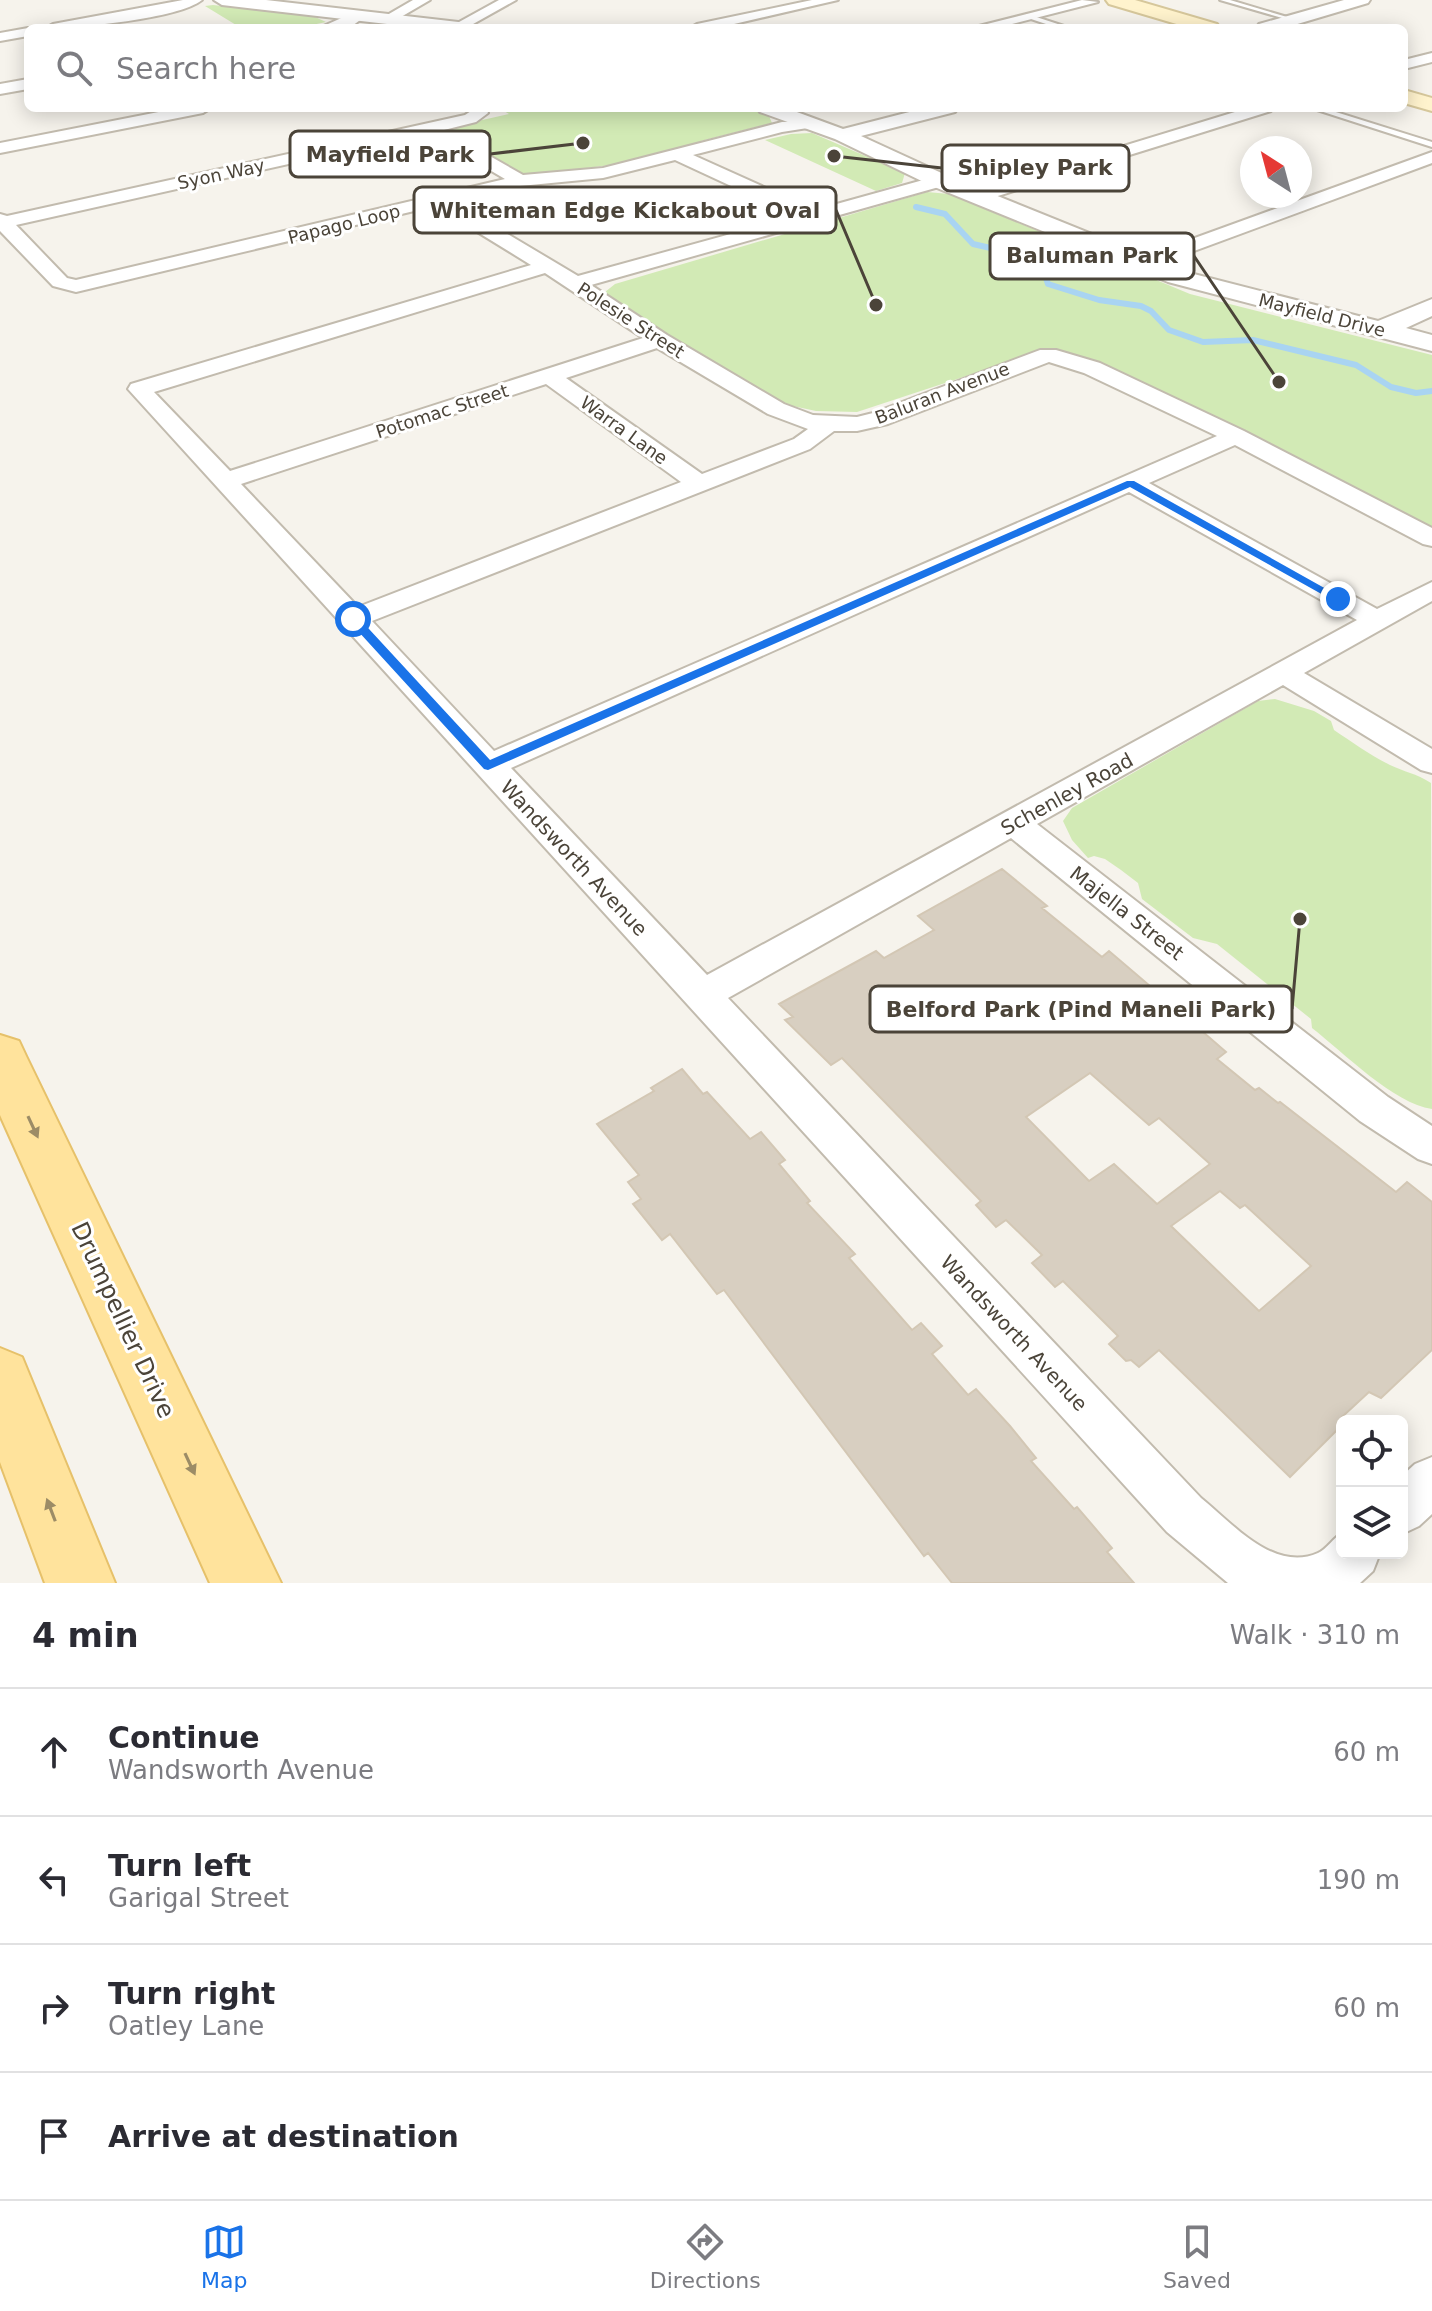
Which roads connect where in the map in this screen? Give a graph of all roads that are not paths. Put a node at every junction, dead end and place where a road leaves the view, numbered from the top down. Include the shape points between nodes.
1 (195, 0) edge
2 (222, 0) edge
3 (423, 0) edge
4 (509, 0) edge
5 (831, 0) edge
6 (1115, 0) edge
7 (1223, 0) edge
8 (1362, 0) edge
9 (1088, 1) edge
10 (73, 7) dead end
11 (131, 15) junction
12 (360, 15) junction
13 (1027, 16) junction
14 (389, 18) junction
15 (1291, 19) junction
16 (96, 21) junction
17 (78, 24) edge
18 (144, 24) edge
19 (343, 24) edge
20 (438, 24) edge
21 (467, 24) edge
22 (716, 24) edge
23 (994, 24) edge
24 (1052, 24) edge
25 (1165, 24) edge
26 (1196, 24) edge
27 (1271, 24) edge
28 (24, 33) edge
29 (0, 37) edge
30 (1430, 59) edge
31 (1408, 64) edge
32 (24, 85) edge
33 (1408, 88) edge
34 (0, 89) edge
35 (1432, 95) edge
36 (1408, 97) edge
37 (1432, 105) edge
38 (183, 112) edge
39 (480, 112) edge
40 (777, 112) edge
41 (932, 112) edge
42 (1252, 112) edge
43 (1328, 112) edge
44 (808, 124) junction
45 (429, 128) junction
46 (842, 135) junction
47 (1432, 145) edge
48 (0, 148) edge
49 (679, 155) junction
50 (1432, 157) edge
51 (520, 181) junction
52 (940, 181) junction
53 (979, 196) junction
54 (439, 201) junction
55 (812, 216) junction
56 (1, 221) edge
57 (1141, 264) junction
58 (545, 267) junction
59 (575, 283) junction
60 (1432, 307) edge
61 (1380, 330) junction
62 (659, 340) junction
63 (1432, 343) edge
64 (549, 376) junction
65 (829, 424) junction
66 (1236, 436) junction
67 (225, 481) junction
68 (1130, 483) junction
69 (699, 484) junction
70 (1432, 538) edge
71 (1432, 590) edge
72 (353, 619) junction
73 (1377, 620) junction
74 (1283, 673) junction
75 (1432, 763) edge
76 (488, 766) junction
77 (1015, 824) junction
78 (700, 996) junction
79 (0, 1056) edge
80 (1432, 1147) edge
81 (0, 1378) edge
82 (1432, 1481) edge
83 (1408, 1503) edge
84 (1349, 1559) edge
85 (80, 1583) edge
86 (246, 1583) edge
87 (1281, 1583) edge
88 (1290, 1583) edge

1 - 11 street
2 - 12 street
3 - 14 street
4 - 21 street
5 - 22 street
6 - 26 main road
7 - 15 lane
8 - 15 street
9 - 13 street
9 - 25 main road
10 - 16 street
11 - 16 street
11 - 18 street
12 - 14 street
12 - 19 street
13 - 23 street
13 - 24 lane
14 - 20 street
15 - 27 street
16 - 17 street
28 - 29 street
30 - 31 street
32 - 34 street
33 - 35 main road
36 - 37 main road
38 - 48 street
39 - 45 street, Syon Way
40 - 44 street, Mayfield Drive
41 - 46 street
42 - 53 street
43 - 47 lane
44 - 46 street, Mayfield Drive
44 - 49 street, Papago Loop
45 - 51 street
45 - 56 street, Syon Way
46 - 52 street, Mayfield Drive
49 - 51 street, Papago Loop via 603,173
49 - 55 street
50 - 57 street
51 - 54 street, Papago Loop
52 - 53 street, Mayfield Drive
52 - 55 street
53 - 57 street, Mayfield Drive
54 - 56 street, Papago Loop via 76,286 60,282
54 - 58 street, Polesie Street
55 - 59 street
57 - 61 street, Mayfield Drive
58 - 59 street, Polesie Street
58 - 67 street, Wandsworth Avenue via 139,389
59 - 62 street, Polesie Street
60 - 61 street
61 - 63 street, Mayfield Drive
62 - 64 street, Potomac Street
62 - 65 street, Polesie Street via 776,409
64 - 67 street, Potomac Street
64 - 69 street, Warra Lane
65 - 66 street, Baluran Avenue via 880,419 1048,355 1092,368
65 - 69 street via 802,444
66 - 68 street
66 - 70 street, Baluran Avenue
67 - 72 street, Wandsworth Avenue
68 - 73 street
68 - 76 street
69 - 72 street
71 - 73 street, Schenley Road
72 - 76 street, Wandsworth Avenue
73 - 74 street, Schenley Road
74 - 75 street
74 - 77 street, Schenley Road
76 - 78 street, Wandsworth Avenue
77 - 78 street, Schenley Road
77 - 80 street, Majella Street via 1374,1109
78 - 87 street, Wandsworth Avenue via 1184,1515 1238,1561
79 -> 86 main road, Drumpellier Drive
85 -> 81 main road
82 - 83 street
84 - 88 street via 1331,1576

